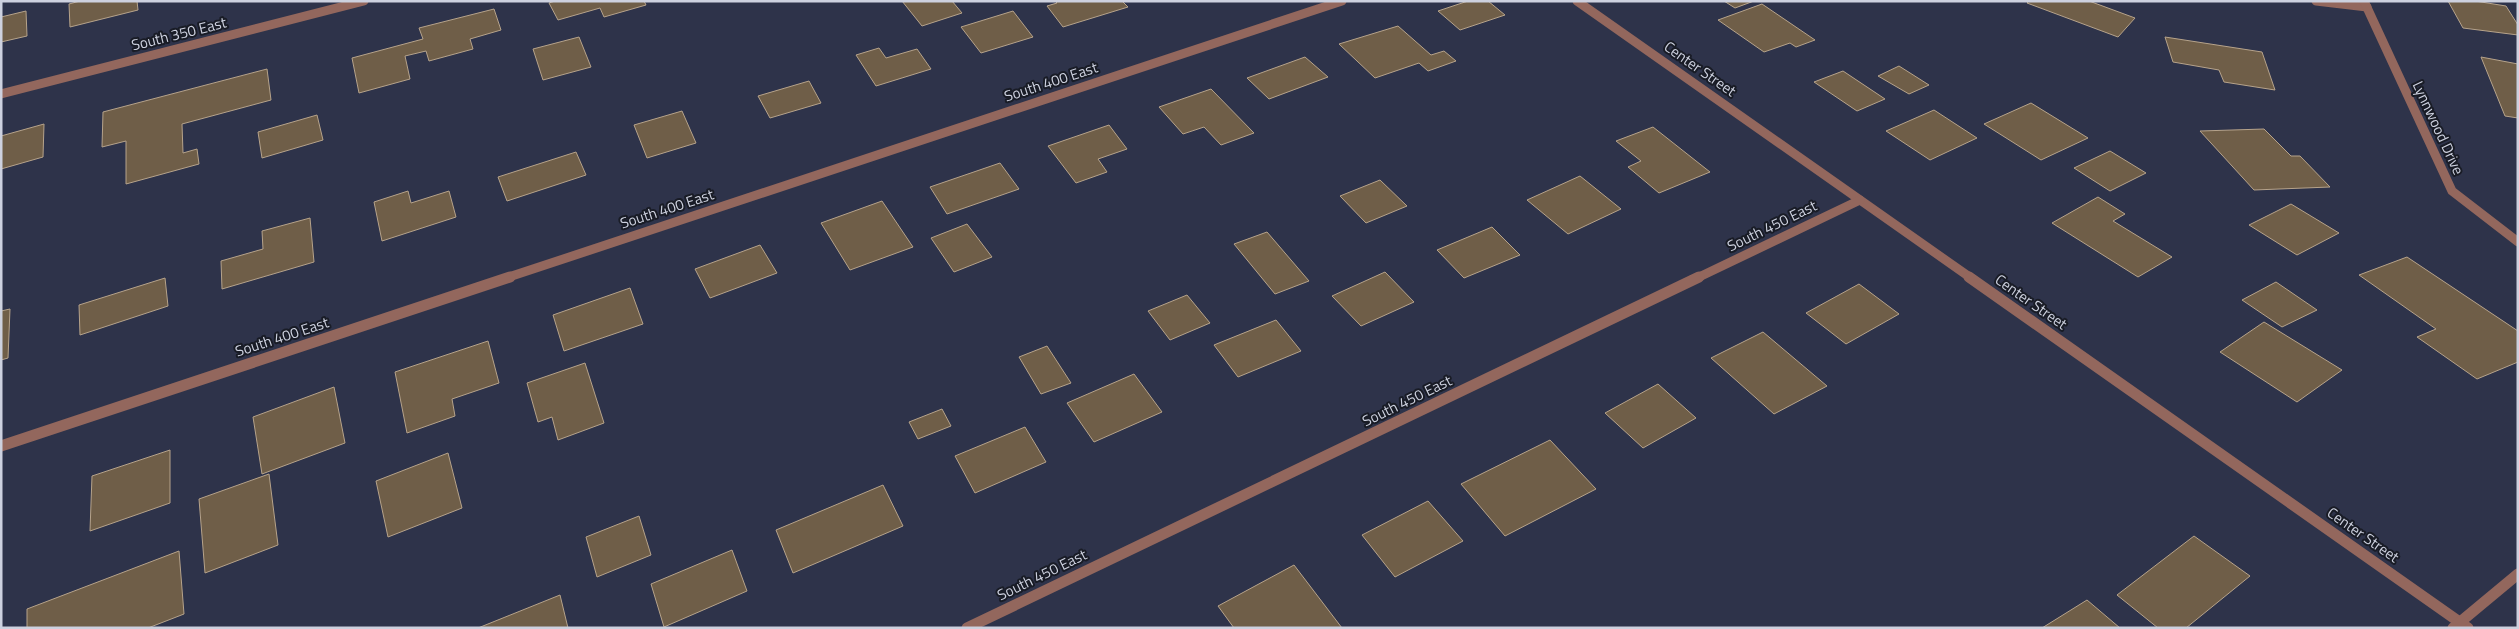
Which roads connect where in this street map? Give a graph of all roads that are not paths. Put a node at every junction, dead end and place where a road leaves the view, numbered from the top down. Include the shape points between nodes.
1 (364, 1) edge
2 (1342, 1) edge
3 (1577, 1) edge
4 (2316, 1) edge
5 (2365, 4) edge
6 (1, 94) edge
7 (1860, 200) junction
8 (2518, 242) edge
9 (1, 446) edge
10 (2518, 574) edge
11 (2460, 626) edge
12 (967, 628) edge

1 - 6 street, South 350 East
2 - 9 street, South 400 East
3 - 7 street, Center Street
4 - 5 street
5 - 8 street, Lynnwood Drive via 2452,190
7 - 11 street, Center Street
7 - 12 street, South 450 East
10 - 11 street

